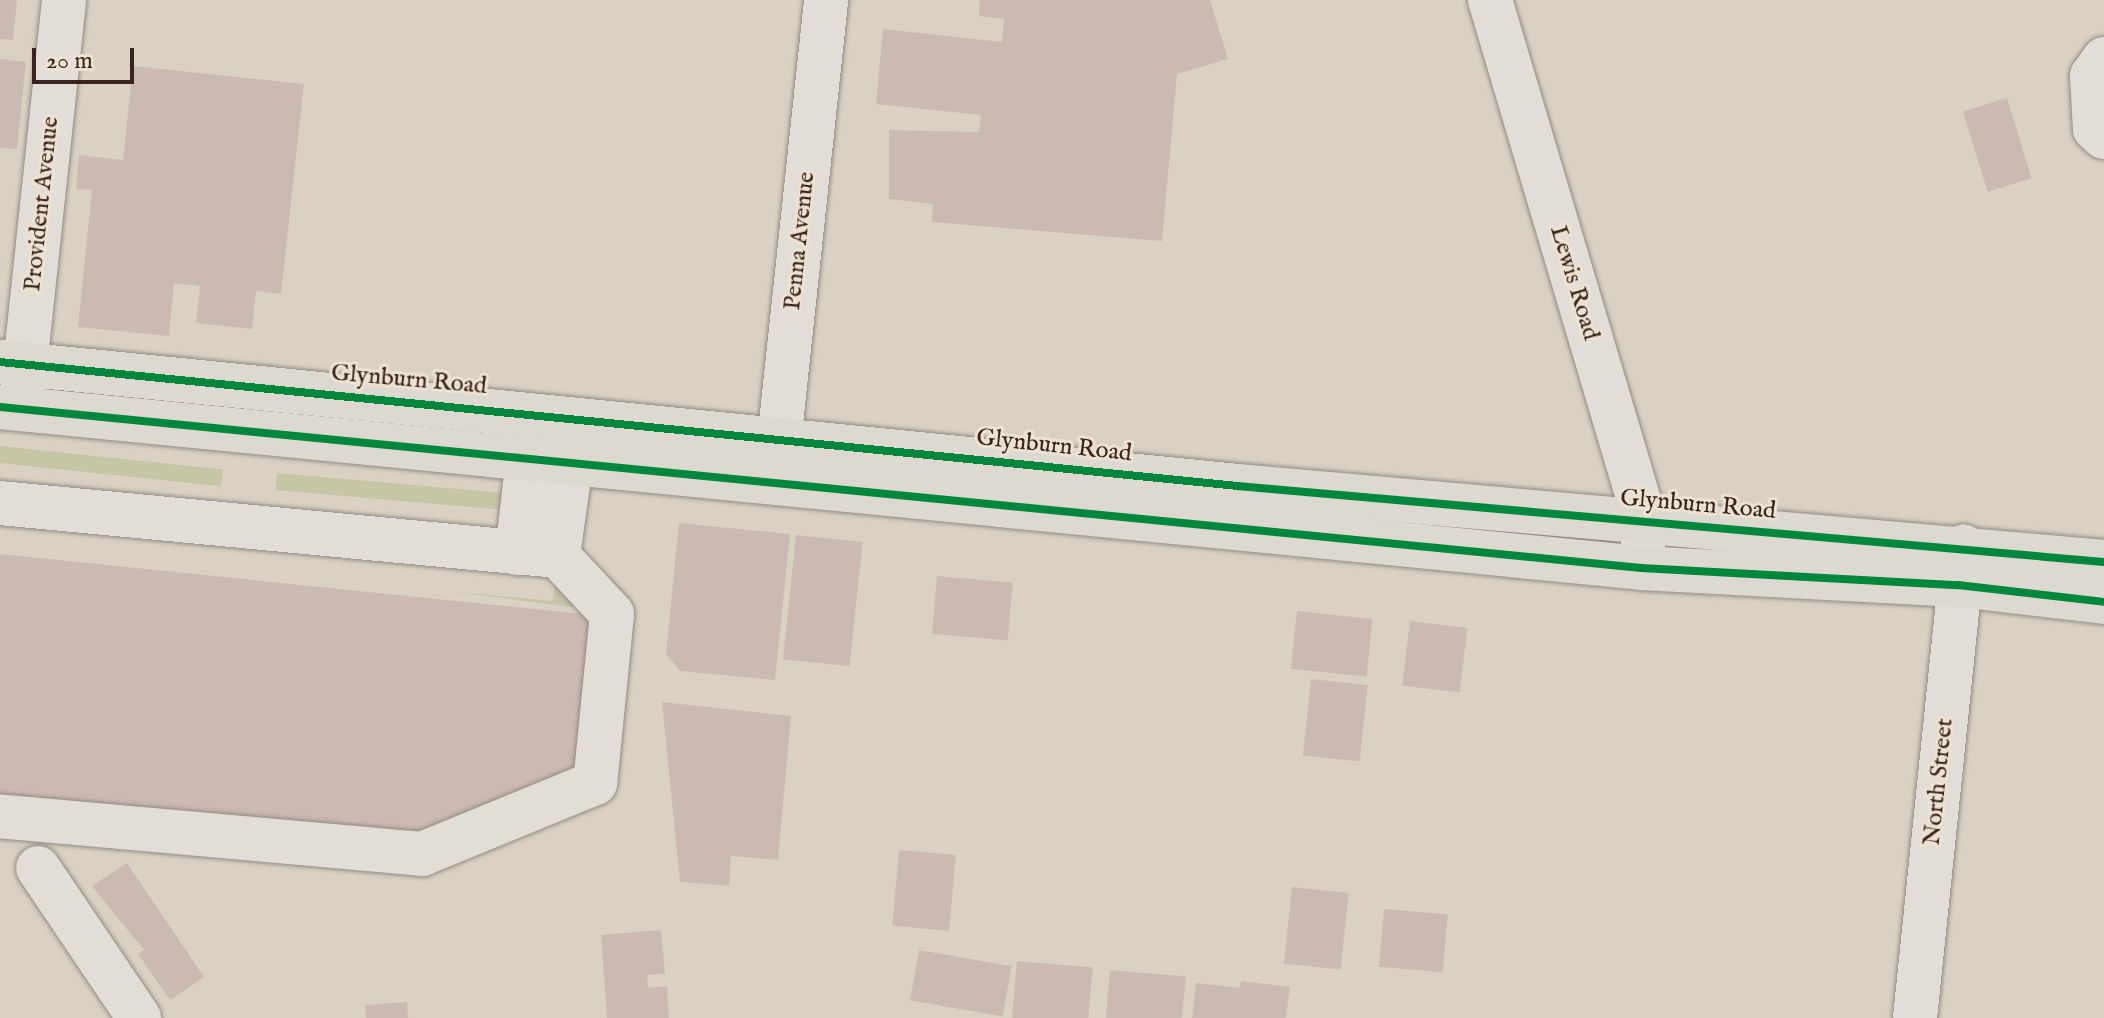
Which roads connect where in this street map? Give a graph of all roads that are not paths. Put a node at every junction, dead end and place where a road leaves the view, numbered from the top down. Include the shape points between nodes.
1 (64, 0) edge
2 (826, 0) edge
3 (1490, 0) edge
4 (2098, 68) edge
5 (2104, 137) edge
6 (12, 363) edge
7 (10, 408) edge
8 (779, 435) junction
9 (528, 458) junction
10 (571, 462) junction
11 (774, 481) junction
12 (0, 503) edge
13 (1645, 521) junction
14 (538, 554) junction
15 (2104, 562) edge
16 (1961, 566) junction
17 (1641, 568) junction
18 (2104, 602) edge
19 (0, 816) edge
20 (38, 868) dead end
21 (139, 1018) edge
22 (1915, 1018) edge

1 - 6 street, Provident Avenue
2 - 8 street, Penna Avenue
3 - 13 street, Lewis Road
4 - 5 street via 2095,129
6 - 7 street, Provident Avenue
6 - 8 main road, Glynburn Road
7 - 9 main road, Glynburn Road
8 - 11 street, Penna Avenue
8 - 13 main road, Glynburn Road
9 - 10 main road, Glynburn Road
9 - 14 street
10 - 11 main road, Glynburn Road
10 - 14 street
11 - 17 main road, Glynburn Road
12 - 14 street
13 - 16 main road, Glynburn Road
13 - 17 street, Lewis Road
14 - 19 street via 612,614 595,783 422,854
15 - 16 main road, Glynburn Road
16 - 17 main road, Glynburn Road
16 - 18 main road, Glynburn Road
16 - 22 street, North Street
20 - 21 street

